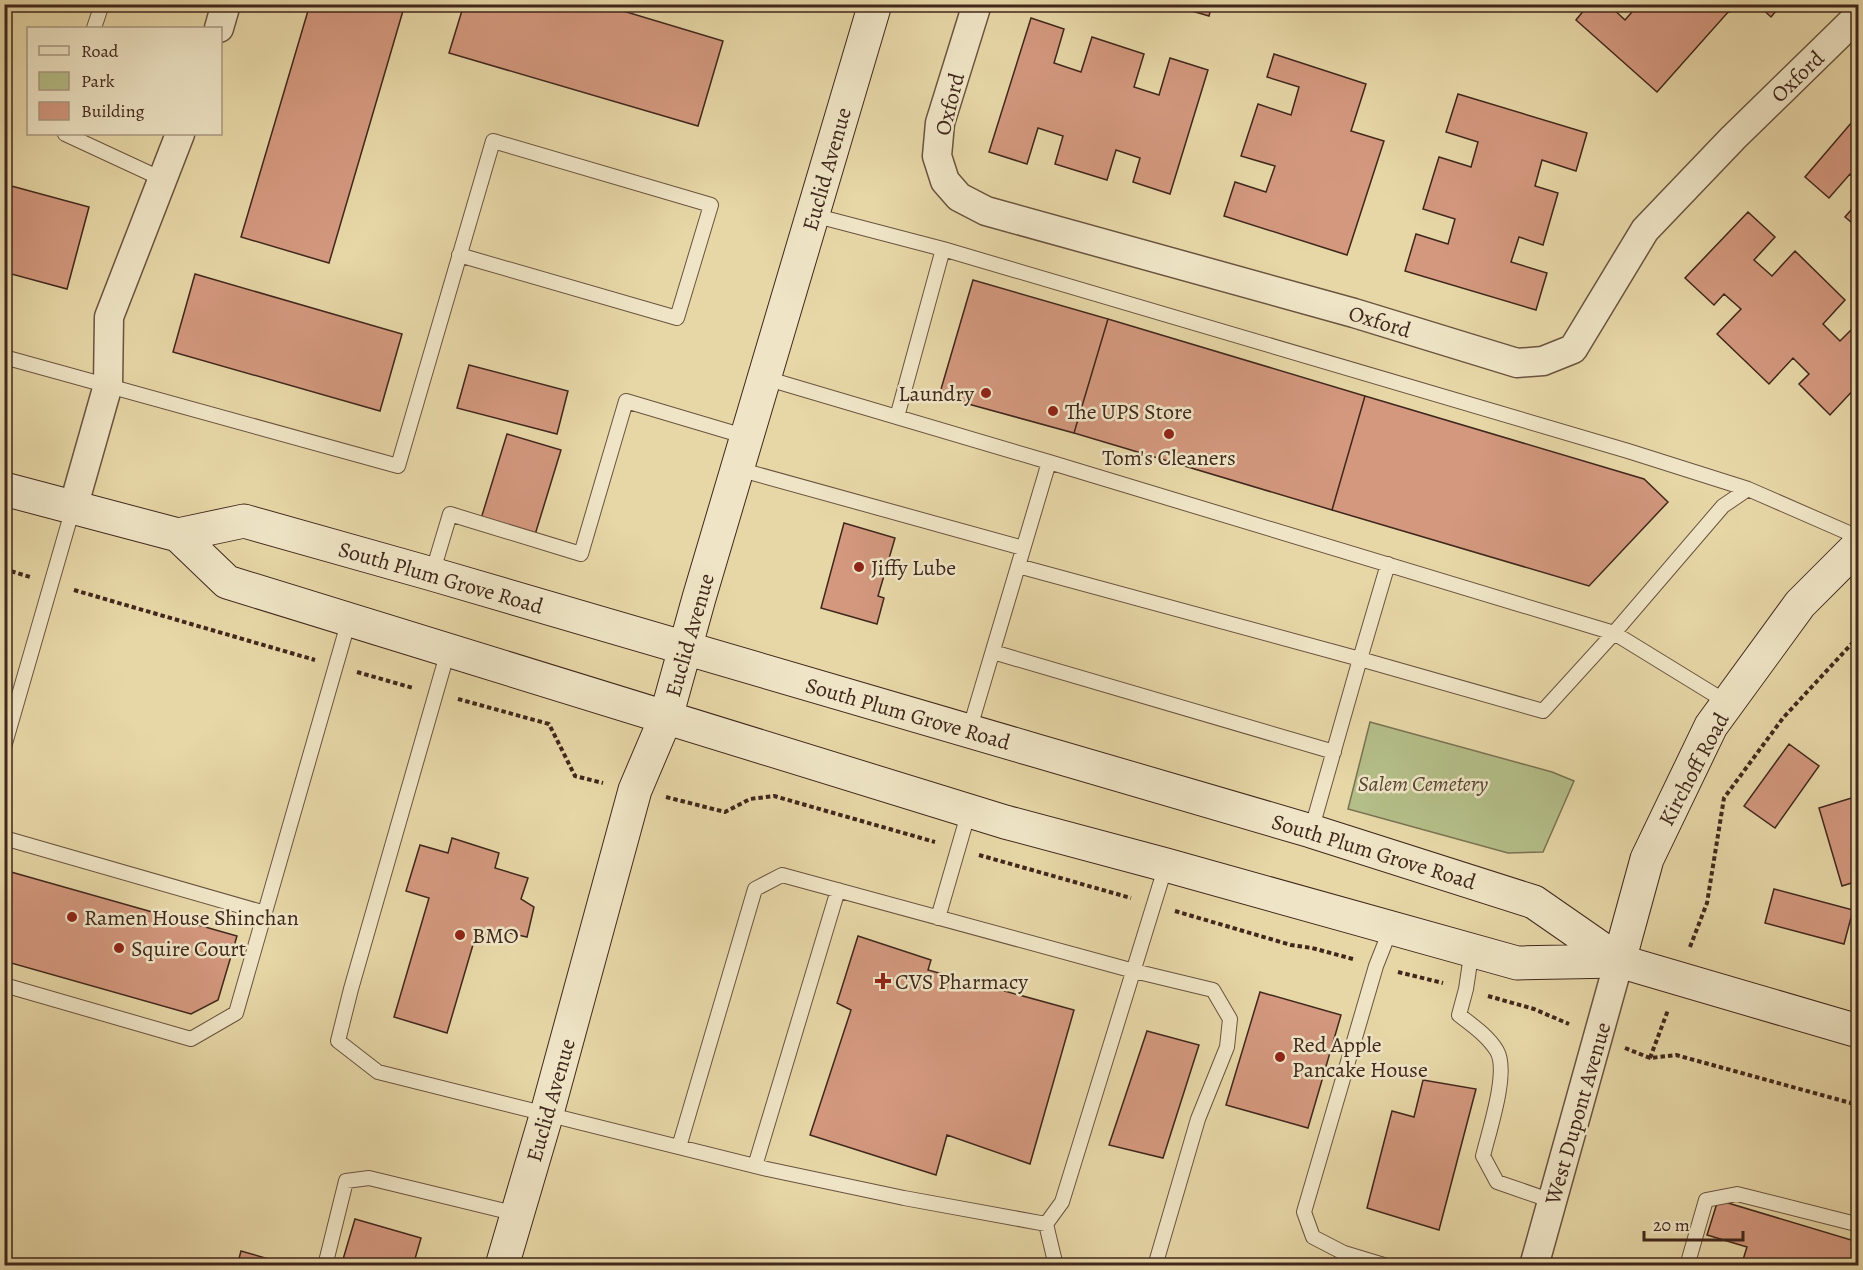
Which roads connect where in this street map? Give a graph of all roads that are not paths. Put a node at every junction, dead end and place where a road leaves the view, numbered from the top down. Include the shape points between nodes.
1 (102, 4) edge
2 (226, 4) edge
3 (875, 4) edge
4 (977, 4) edge
5 (1858, 16) edge
6 (94, 27) edge
7 (219, 27) edge
8 (67, 135) edge
9 (180, 135) edge
10 (162, 179) junction
11 (813, 215) junction
12 (943, 249) junction
13 (459, 255) junction
14 (4, 357) edge
15 (765, 378) junction
16 (108, 385) junction
17 (897, 417) junction
18 (747, 437) junction
19 (1049, 462) junction
20 (738, 469) junction
21 (4, 489) edge
22 (1748, 489) junction
23 (73, 508) junction
24 (178, 535) junction
25 (1858, 537) edge
26 (1858, 546) edge
27 (1023, 548) junction
28 (1388, 564) junction
29 (1018, 566) junction
30 (432, 574) junction
31 (349, 620) junction
32 (1614, 633) junction
33 (685, 648) junction
34 (449, 650) junction
35 (993, 652) junction
36 (1360, 659) junction
37 (1728, 703) junction
38 (666, 717) junction
39 (969, 731) junction
40 (4, 747) edge
41 (1334, 752) junction
42 (969, 811) junction
43 (1311, 831) junction
44 (4, 838) edge
45 (1166, 865) junction
46 (838, 890) junction
47 (265, 913) junction
48 (938, 918) junction
49 (1392, 927) junction
50 (1472, 949) junction
51 (1619, 961) junction
52 (1134, 971) junction
53 (4, 985) edge
54 (1858, 1031) edge
55 (547, 1113) junction
56 (679, 1147) junction
57 (755, 1166) junction
58 (1552, 1201) junction
59 (517, 1214) junction
60 (1858, 1219) edge
61 (1046, 1224) junction
62 (325, 1266) edge
63 (502, 1266) edge
64 (1056, 1266) edge
65 (1155, 1266) edge
66 (1387, 1266) edge
67 (1534, 1266) edge
68 (1688, 1266) edge

1 - 6 lane
2 - 7 street
3 - 11 main road, Euclid Avenue
4 - 5 street, Oxford via 940,123 937,156 945,181 959,197 986,211 1354,313 1517,363 1543,361 1573,349 1645,230
8 - 10 lane
9 - 10 street
10 - 16 street via 109,317
11 - 12 lane
11 - 15 main road, Euclid Avenue
12 - 17 lane
12 - 22 lane
13 - 13 lane via 493,141 711,205 677,318
13 - 16 lane via 398,466
14 - 16 lane
15 - 17 lane
15 - 18 main road, Euclid Avenue
16 - 23 street
17 - 19 lane
18 - 20 main road, Euclid Avenue
18 - 30 lane via 626,401 581,554 450,514
19 - 27 lane
19 - 28 lane
20 - 27 lane
20 - 33 main road, Euclid Avenue
21 - 23 main road, South Plum Grove Road
22 - 25 lane
22 - 32 lane via 1723,506
23 - 24 main road, South Plum Grove Road
23 - 40 lane
24 - 30 main road, South Plum Grove Road via 244,521
24 - 31 main road, South Plum Grove Road via 226,582
26 - 37 main road, Kirchoff Road via 1800,604
27 - 29 lane
28 - 32 lane
28 - 36 lane
29 - 35 lane
29 - 36 lane
30 - 33 main road, South Plum Grove Road
31 - 34 main road, South Plum Grove Road
31 - 47 lane
32 - 36 lane via 1543,711
32 - 37 lane
33 - 38 main road, Euclid Avenue
33 - 39 main road, South Plum Grove Road
34 - 38 main road, South Plum Grove Road
34 - 55 lane via 338,1041 378,1072
35 - 39 lane
35 - 41 lane
36 - 41 lane
37 - 51 main road, Kirchoff Road via 1711,726 1647,859
38 - 42 main road, South Plum Grove Road
38 - 55 main road, Euclid Avenue via 635,790
39 - 43 main road, South Plum Grove Road
41 - 43 lane
42 - 45 main road, South Plum Grove Road
42 - 48 lane
43 - 51 main road, South Plum Grove Road via 1534,902
44 - 47 lane
45 - 49 main road, South Plum Grove Road
45 - 52 lane
46 - 48 lane
46 - 56 lane via 782,875 755,889
46 - 57 lane
47 - 53 lane via 236,1013 191,1039
48 - 52 lane
49 - 50 main road, South Plum Grove Road
49 - 66 lane via 1376,966 1304,1212 1313,1236 1344,1253
50 - 51 main road, South Plum Grove Road via 1517,963
50 - 58 lane via 1459,1015 1498,1052 1502,1077 1483,1156 1497,1182
51 - 54 main road, South Plum Grove Road
51 - 58 street, West Dupont Avenue
52 - 61 lane via 1062,1202
52 - 65 lane via 1213,990 1230,1019 1227,1047 1198,1119
55 - 56 lane
55 - 59 main road, Euclid Avenue
56 - 57 lane
57 - 61 lane
58 - 67 street, West Dupont Avenue
59 - 62 lane via 369,1178 346,1181
59 - 63 main road, Euclid Avenue
60 - 68 lane via 1852,1223 1737,1194 1706,1200
61 - 64 lane

